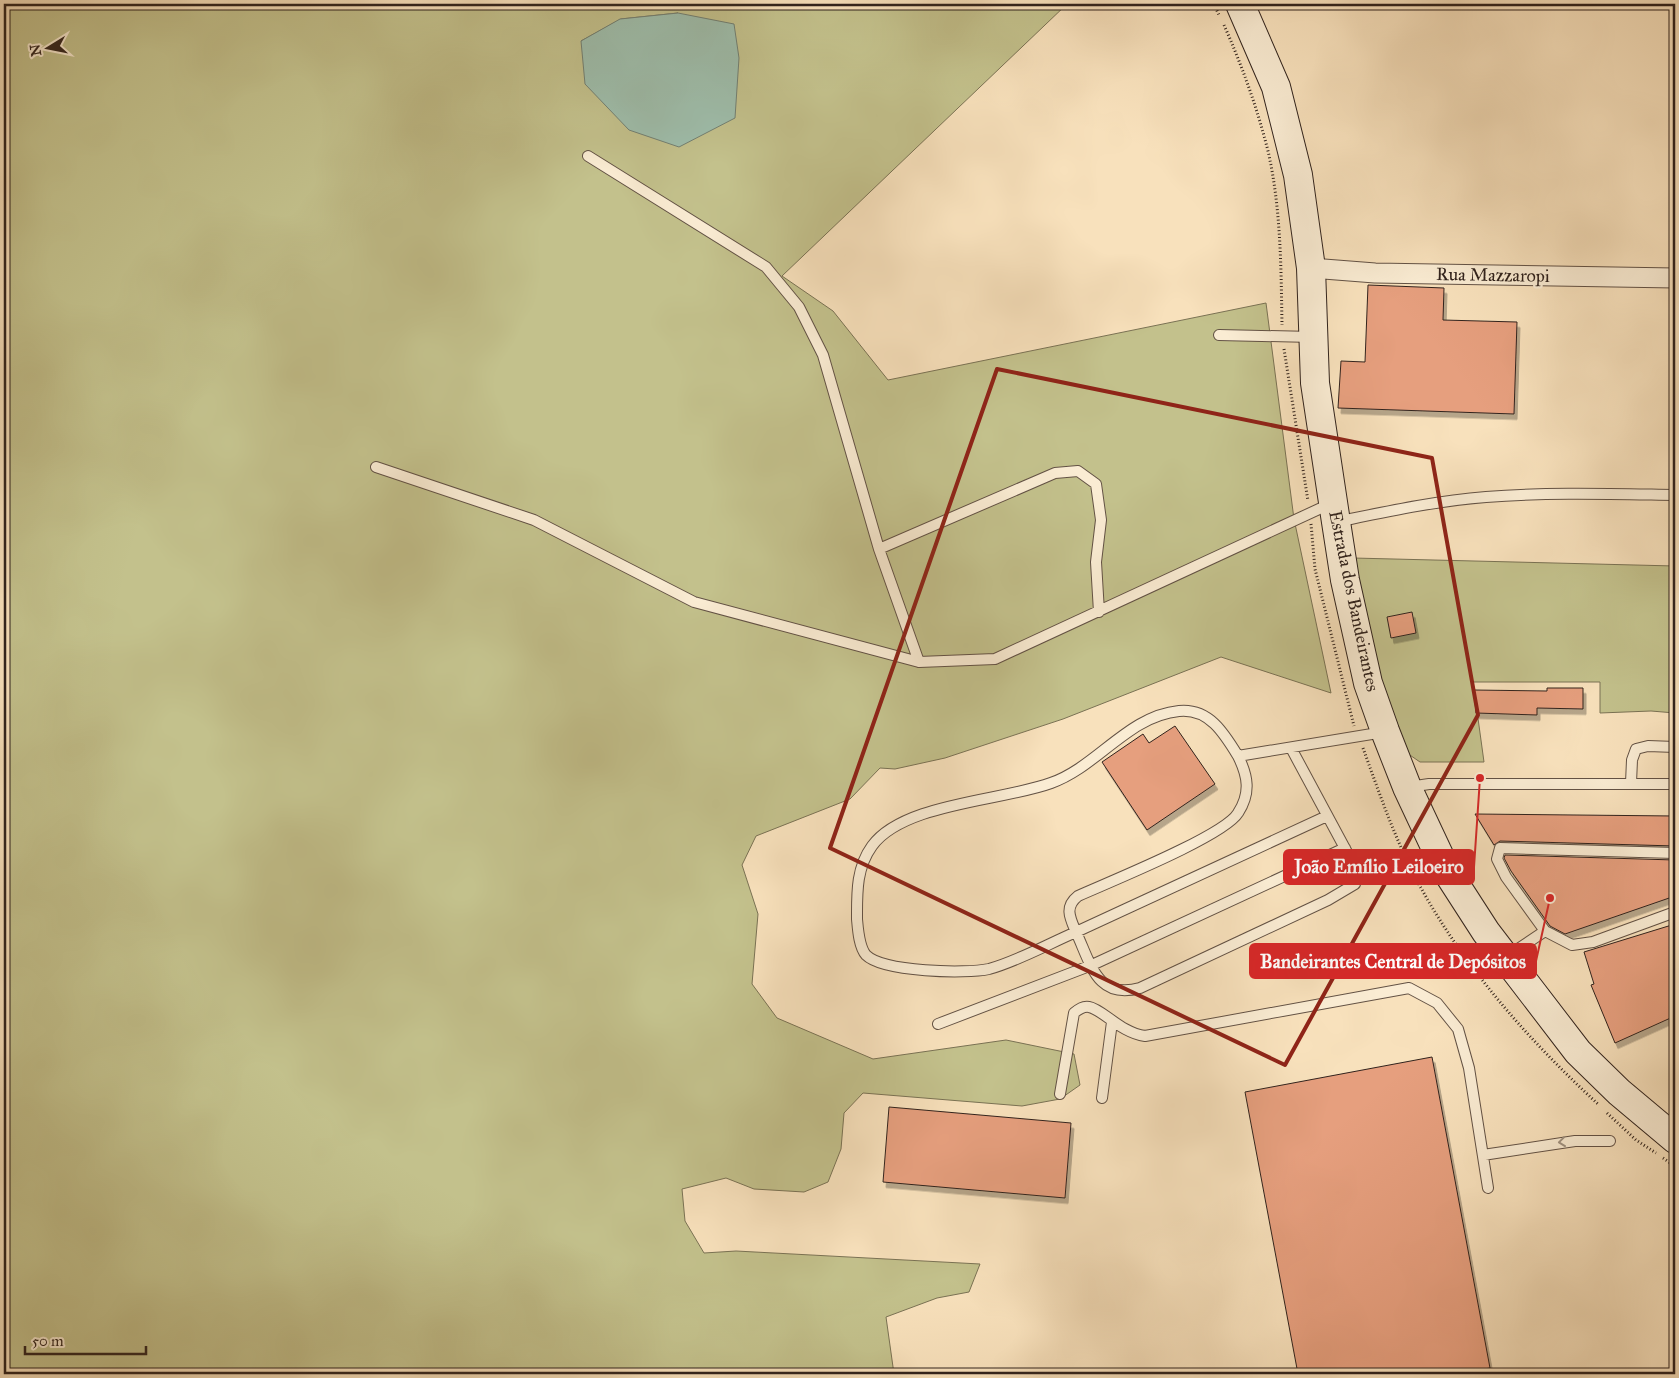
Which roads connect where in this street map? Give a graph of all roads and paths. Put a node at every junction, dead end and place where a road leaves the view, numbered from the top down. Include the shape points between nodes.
1 (1240, 4) edge
2 (588, 156) dead end
3 (1311, 268) junction
4 (1675, 278) edge
5 (1219, 335) dead end
6 (1313, 337) junction
7 (376, 467) dead end
8 (1675, 495) edge
9 (1334, 512) junction
10 (879, 549) junction
11 (1099, 612) junction
12 (919, 662) junction
13 (1385, 731) junction
14 (1675, 747) edge
15 (1291, 748) junction
16 (1238, 756) junction
17 (1631, 783) junction
18 (1675, 784) edge
19 (1407, 787) junction
20 (1327, 816) junction
21 (1346, 848) junction
22 (1675, 853) edge
23 (1675, 912) edge
24 (1545, 931) junction
25 (1076, 932) junction
26 (1505, 958) junction
27 (1092, 966) junction
28 (1112, 1022) junction
29 (938, 1024) dead end
30 (1060, 1094) dead end
31 (1102, 1098) dead end
32 (1675, 1139) edge
33 (1610, 1141) dead end
34 (1483, 1155) junction
35 (1488, 1188) dead end

1 - 3 main road, Estrada dos Bandeirantes via 1276,87 1288,130 1307,225
2 - 10 lane via 766,267 799,307 823,354
3 - 4 street, Rua Mazzaropi via 1375,273
3 - 6 main road, Estrada dos Bandeirantes
5 - 6 lane
6 - 9 main road, Estrada dos Bandeirantes via 1316,383
7 - 12 lane via 534,520 694,602
8 - 9 lane via 1486,497
9 - 11 lane
9 - 13 main road, Estrada dos Bandeirantes via 1368,683
10 - 11 lane via 1054,473 1078,471 1096,484 1101,520 1096,562
10 - 12 lane
11 - 12 lane via 995,659
13 - 15 lane
13 - 19 main road, Estrada dos Bandeirantes
14 - 17 lane via 1636,749
15 - 16 lane
15 - 20 lane
16 - 25 lane via 1246,772 1248,788 1237,815 1201,840 1078,896 1070,902 1068,910
16 - 25 lane via 1224,733 1211,720 1195,712 1162,715 1127,733 1062,780 951,806 908,820 882,835 861,864 857,892 861,947 867,956 888,965 966,973 982,970
17 - 18 lane
17 - 19 lane via 1429,784
19 - 26 main road, Estrada dos Bandeirantes via 1446,870
20 - 21 lane
20 - 25 lane
21 - 27 lane
21 - 27 lane via 1357,874 1355,884 1349,889 1140,988 1125,992 1108,988
22 - 24 lane via 1500,848 1497,859 1506,877
23 - 24 lane via 1593,942 1572,945
24 - 26 lane
25 - 27 lane
26 - 32 main road, Estrada dos Bandeirantes via 1578,1052 1618,1092
27 - 29 lane
28 - 30 lane via 1091,1007 1082,1007 1074,1013
28 - 31 lane
28 - 34 lane via 1133,1034 1145,1036 1409,988 1437,1003 1458,1029 1469,1068
33 -> 34 lane via 1575,1141
34 - 35 lane

